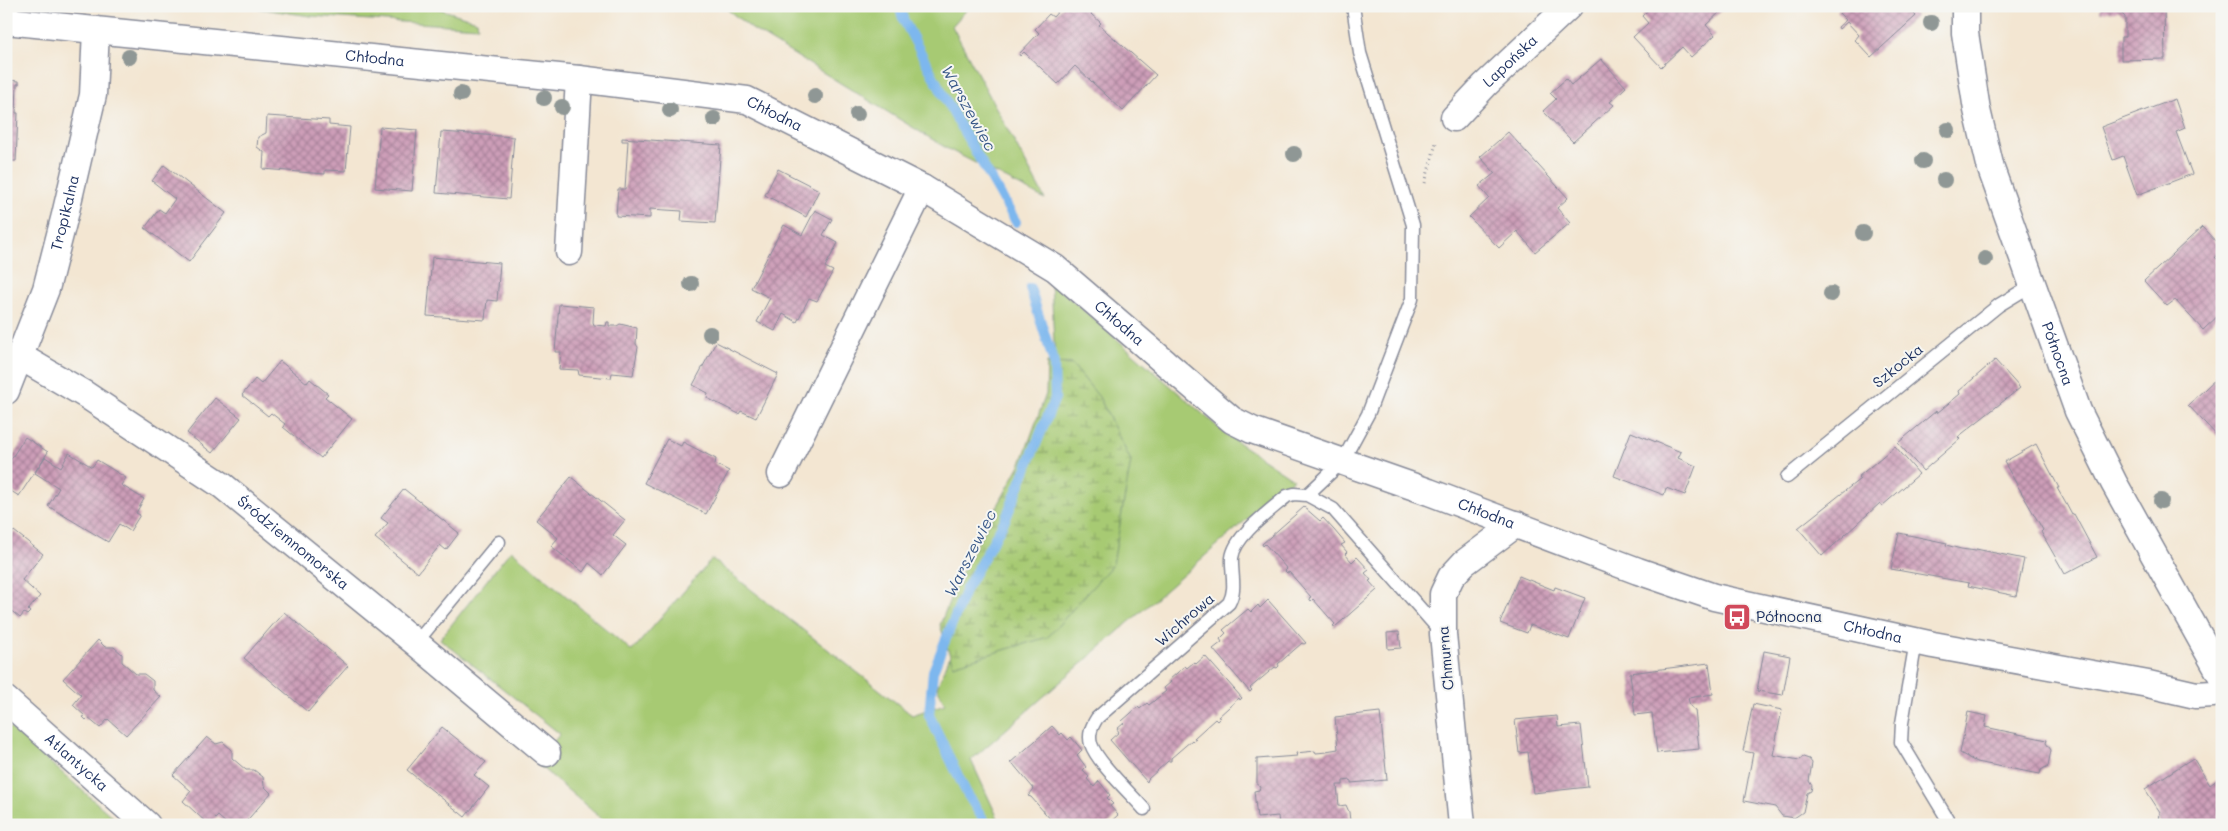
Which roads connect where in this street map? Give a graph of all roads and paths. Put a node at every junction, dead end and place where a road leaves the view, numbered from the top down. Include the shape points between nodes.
1 (1353, 6) edge
2 (1570, 6) edge
3 (1965, 6) edge
4 (6, 22) edge
5 (96, 30) junction
6 (579, 79) junction
7 (1454, 118) joint
8 (922, 188) junction
9 (1413, 225) junction
10 (569, 252) dead end
11 (2032, 285) junction
12 (20, 356) junction
13 (6, 391) edge
14 (1342, 462) junction
15 (781, 474) dead end
16 (1787, 477) dead end
17 (1307, 495) junction
18 (1516, 524) junction
19 (499, 542) dead end
20 (1443, 634) junction
21 (1916, 641) junction
22 (416, 643) junction
23 (2222, 677) edge
24 (2222, 691) edge
25 (6, 700) edge
26 (547, 754) dead end
27 (1144, 809) dead end
28 (146, 825) edge
29 (1462, 825) edge
30 (1951, 825) edge

1 - 9 lane via 1360,53
2 - 7 street, Lapońska
3 - 11 street, Północna via 1965,33 1982,133 1991,169
4 - 5 street, Chłodna
5 - 6 street, Chłodna
5 - 12 street, Tropikalna via 94,95 80,158 46,289
6 - 8 street, Chłodna via 747,100
6 - 10 street
7 - 9 path via 1437,141
8 - 14 street, Chłodna via 1055,268 1232,420
8 - 15 street
9 - 14 lane via 1412,299 1368,414
11 - 16 lane, Szkocka via 1999,305
11 - 23 street, Północna via 2078,411 2114,483
12 - 13 street, Tropikalna
12 - 22 street, Śródziemnomorska via 86,395 223,486
14 - 17 lane
14 - 18 street, Chłodna
17 - 20 lane via 1333,509
17 - 27 lane, Wichrowa via 1287,496 1237,542 1232,558 1234,593 1229,603 1092,725 1094,750
18 - 20 street, Chmurna via 1451,576 1443,594
18 - 21 street, Chłodna via 1714,597
19 - 22 lane
20 - 29 street, Chmurna
21 - 24 street, Chłodna via 2196,695
21 - 30 lane via 1901,742
22 - 26 street, Śródziemnomorska
25 - 28 street, Atlantycka

